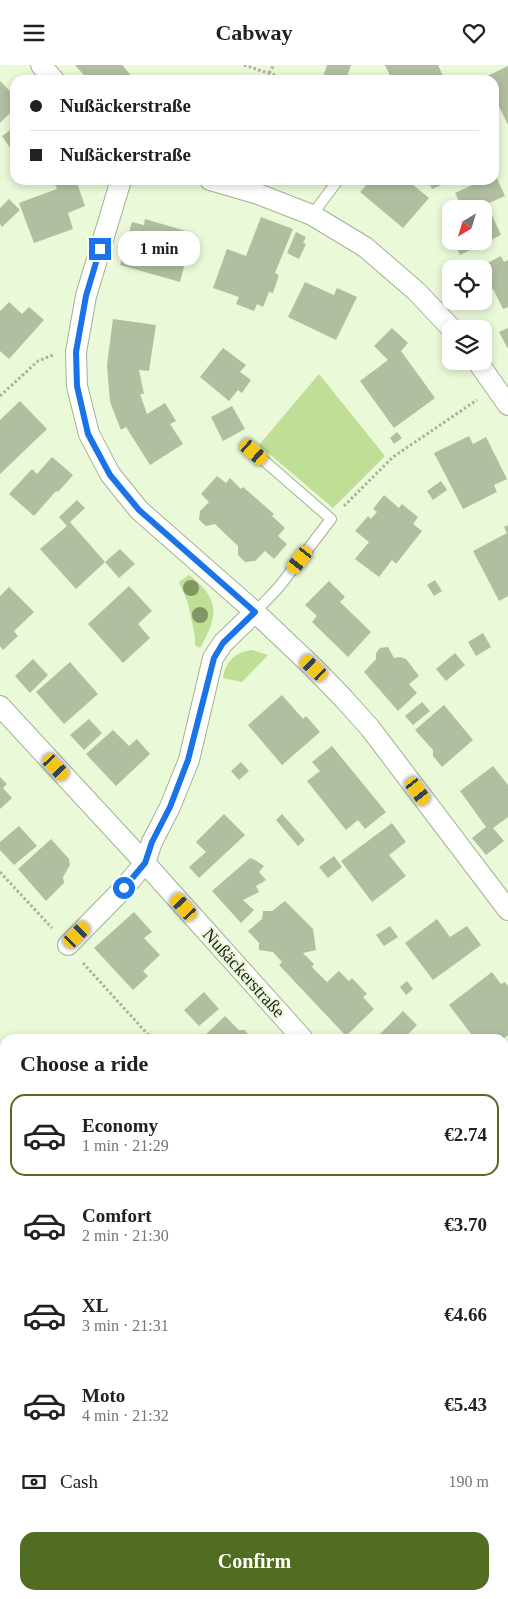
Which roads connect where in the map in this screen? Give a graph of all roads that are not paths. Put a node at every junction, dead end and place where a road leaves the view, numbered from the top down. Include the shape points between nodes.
1 (41, 65) edge
2 (50, 75) edge
3 (119, 185) edge
4 (227, 185) edge
5 (334, 185) edge
6 (312, 215) junction
7 (443, 320) edge
8 (483, 370) edge
9 (508, 405) edge
10 (254, 452) dead end
11 (255, 612) junction
12 (0, 706) edge
13 (145, 863) junction
14 (508, 910) edge
15 (68, 945) dead end
16 (299, 1034) edge

1 - 2 street
3 - 11 street via 86,296 76,352 77,386 88,434 110,475 139,510
4 - 6 street
5 - 6 lane
6 - 7 street via 365,247 416,291
8 - 9 street
10 - 11 lane via 331,519 279,587
11 - 13 street via 223,643 214,658 188,760
11 - 14 street via 370,728
12 - 13 street, Nußäckerstraße
13 - 15 street
13 - 16 street, Nußäckerstraße

